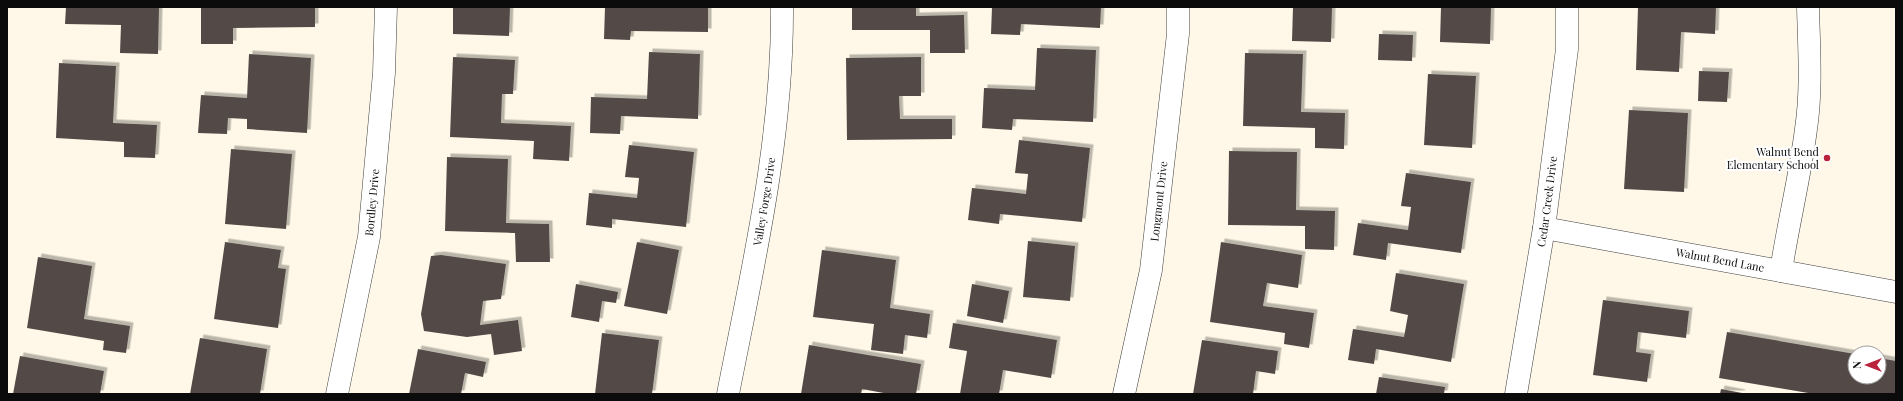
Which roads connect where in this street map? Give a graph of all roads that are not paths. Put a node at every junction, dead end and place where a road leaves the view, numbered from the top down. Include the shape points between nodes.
1 (386, 7) edge
2 (782, 7) edge
3 (1178, 7) edge
4 (1567, 7) edge
5 (1808, 7) edge
6 (1544, 228) junction
7 (1781, 271) junction
8 (1896, 292) edge
9 (337, 394) edge
10 (728, 394) edge
11 (1124, 394) edge
12 (1516, 394) edge

1 - 9 street, Bordley Drive via 384,73 369,237
2 - 10 street, Valley Forge Drive via 782,36 770,177
3 - 11 street, Longmont Drive via 1178,34 1151,270
4 - 6 street, Cedar Creek Drive via 1567,49
5 - 7 street via 1810,88 1806,130
6 - 7 street, Walnut Bend Lane
6 - 12 street, Cedar Creek Drive
7 - 8 street, Walnut Bend Lane

